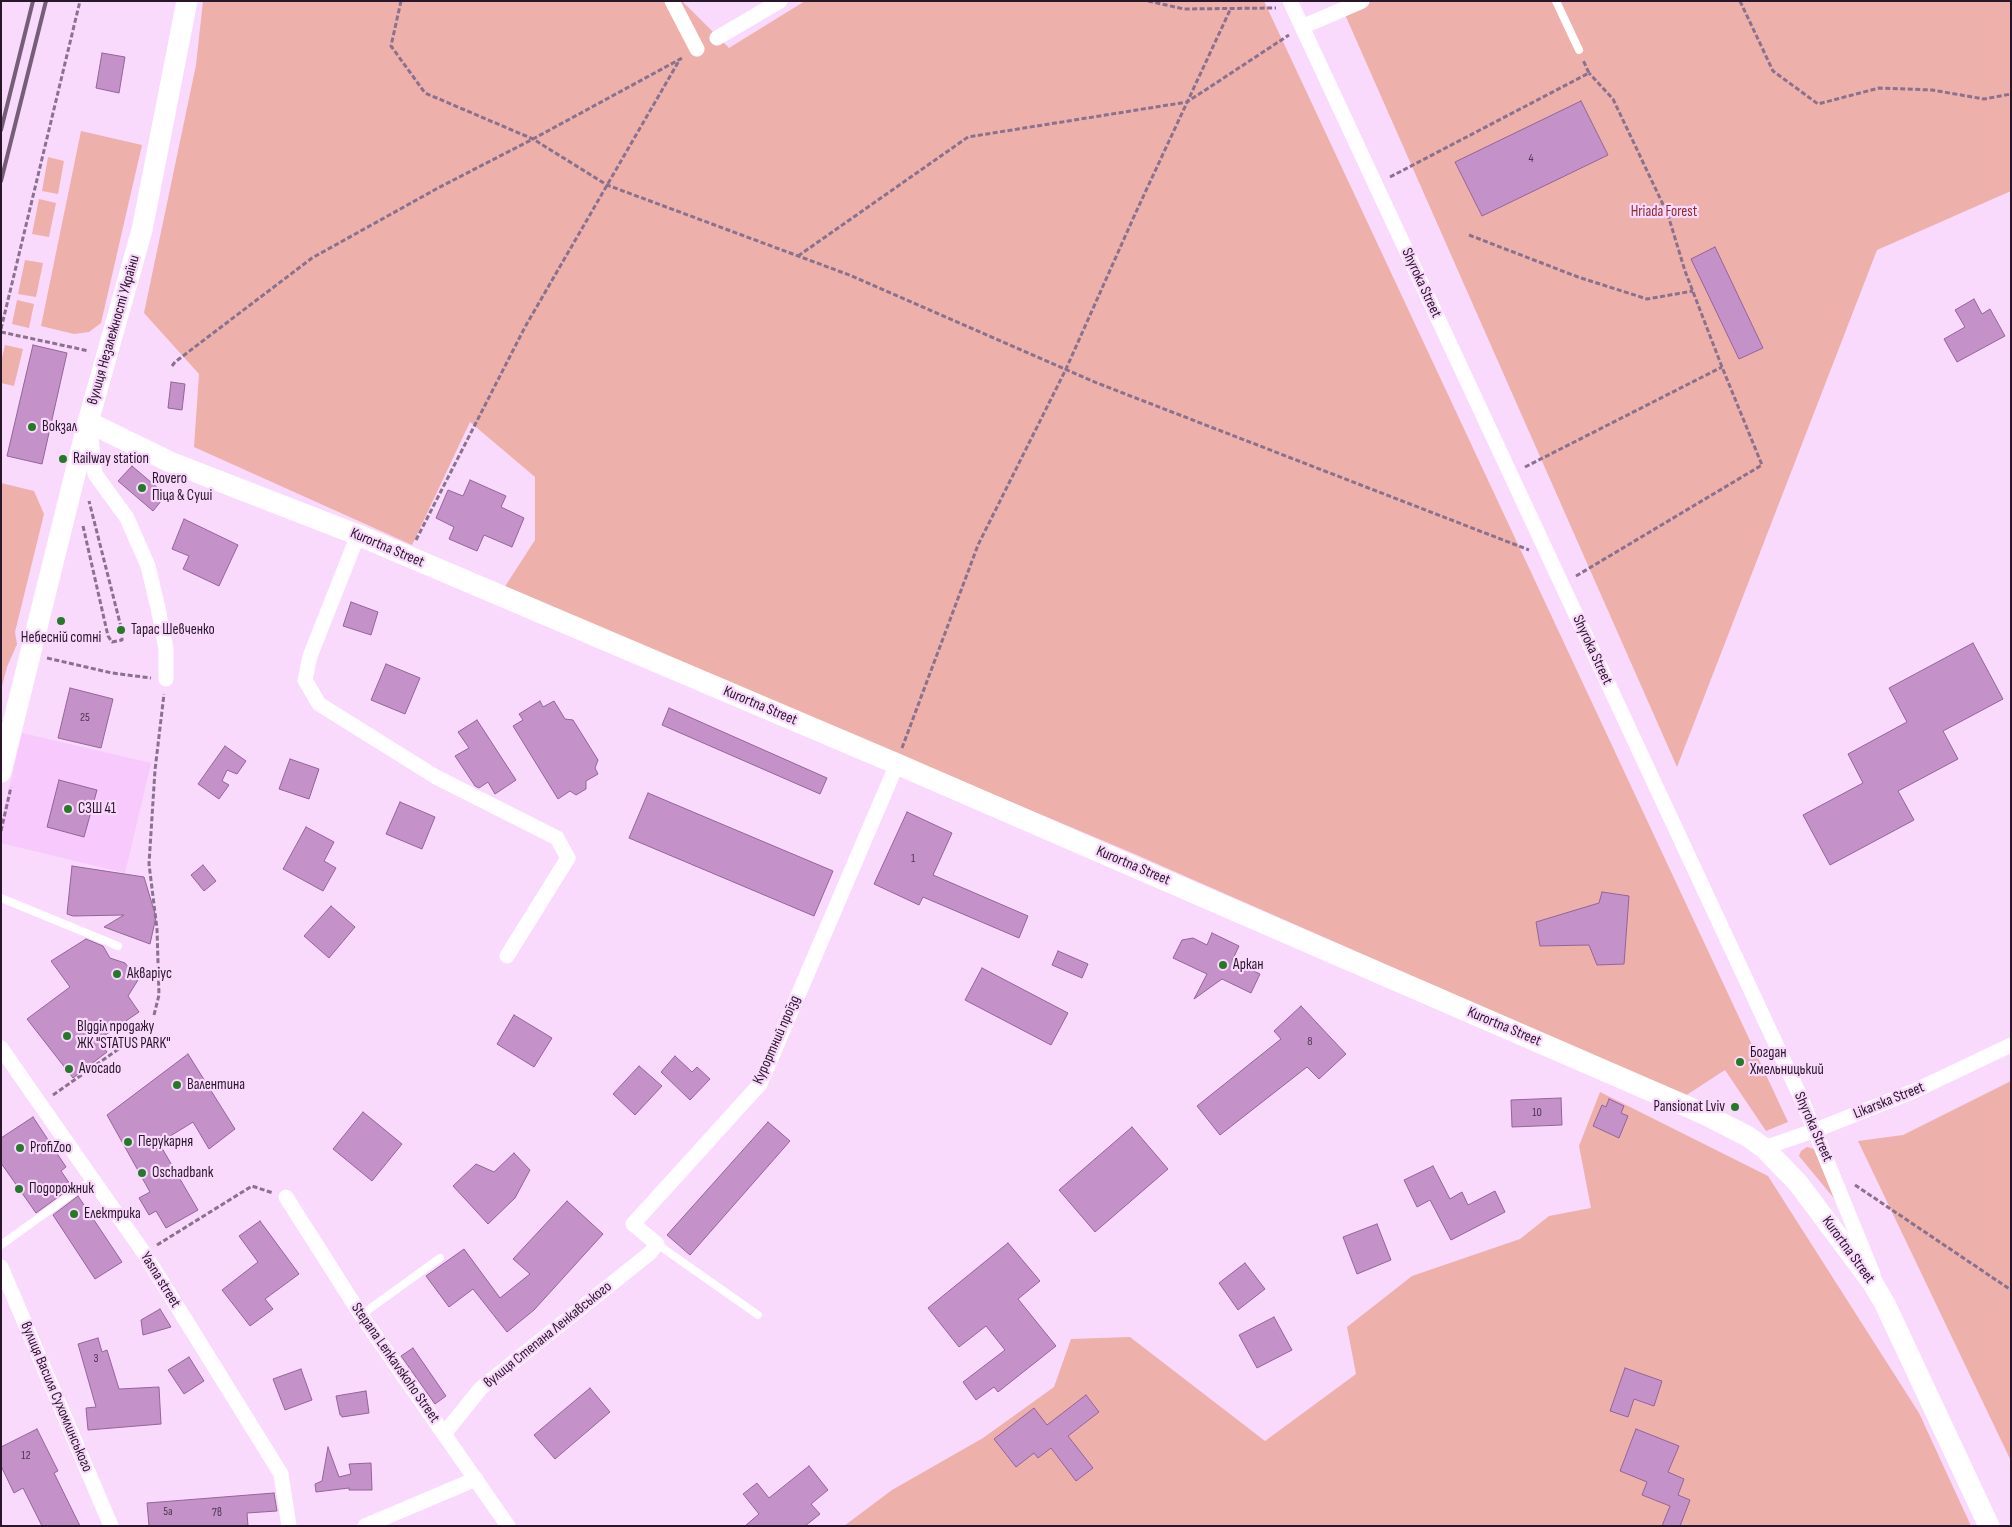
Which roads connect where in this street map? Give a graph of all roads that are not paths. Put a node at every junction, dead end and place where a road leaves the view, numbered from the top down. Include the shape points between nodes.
1 (186, 1) edge
2 (672, 1) edge
3 (780, 1) edge
4 (1362, 1) edge
5 (1556, 1) edge
6 (1291, 4) edge
7 (1302, 27) junction
8 (717, 38) dead end
9 (697, 49) dead end
10 (1579, 50) road end
11 (88, 422) junction
12 (358, 535) junction
13 (166, 680) road end
14 (896, 764) junction
15 (1, 772) edge
16 (1, 898) edge
17 (118, 946) dead end
18 (507, 956) dead end
19 (2011, 1045) edge
20 (1, 1048) edge
21 (1816, 1130) junction
22 (1764, 1148) junction
23 (93, 1179) junction
24 (286, 1197) road end
25 (657, 1244) junction
26 (1, 1245) edge
27 (440, 1258) dead end
28 (1, 1267) edge
29 (1885, 1304) junction
30 (361, 1315) junction
31 (758, 1315) dead end
32 (444, 1434) junction
33 (476, 1478) junction
34 (111, 1526) edge
35 (289, 1526) edge
36 (365, 1526) edge
37 (508, 1526) edge
38 (1989, 1526) edge

1 - 11 main road, вулиця Незалежності України via 142,230
2 - 9 street
3 - 8 street
4 - 7 street
5 - 10 lane
6 - 7 street, Shyroka Street
7 - 21 street, Shyroka Street
11 - 12 main road, Kurortna Street via 170,462
11 - 13 street via 95,474 126,518 148,566 166,649
11 - 15 main road, вулиця Незалежності України
12 - 14 main road, Kurortna Street
12 - 18 street via 310,656 305,680 319,704 436,777 557,838 568,858
14 - 22 main road, Kurortna Street via 1702,1112
14 - 25 street, Курортний проїзд via 760,1084 633,1224
16 - 17 lane
19 - 21 street, Likarska Street via 1914,1091
20 - 23 street, Yasna street
21 - 22 street, Likarska Street
21 - 29 street, Shyroka Street
22 - 29 main road, Kurortna Street via 1798,1183 1864,1270
23 - 26 lane
23 - 35 street, Yasna street via 144,1253 281,1474
24 - 30 street, Stepana Lenkavskoho Street
25 - 31 lane, Курортний проїзд
25 - 32 street, вулиця Степана Ленкавського via 650,1253 481,1388
27 - 30 lane
28 - 34 street, вулиця Василя Сухомлинського
29 - 38 main road, Kurortna Street
30 - 32 street, Stepana Lenkavskoho Street
32 - 33 street, Stepana Lenkavskoho Street
33 - 36 street
33 - 37 street, Stepana Lenkavskoho Street

